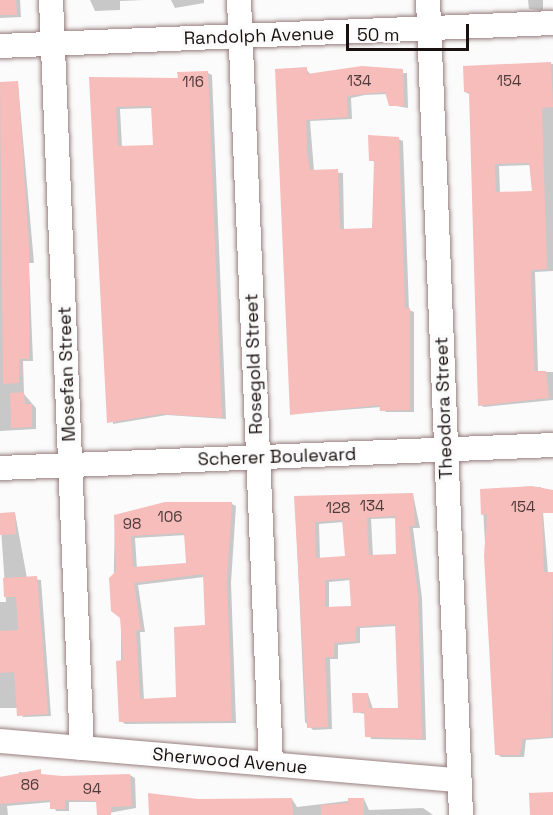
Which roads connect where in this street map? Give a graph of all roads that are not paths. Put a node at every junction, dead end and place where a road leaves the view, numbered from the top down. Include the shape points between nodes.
1 (51, 0) edge
2 (239, 0) edge
3 (428, 0) edge
4 (553, 23) edge
5 (429, 28) junction
6 (240, 36) junction
7 (53, 44) junction
8 (0, 46) edge
9 (553, 445) edge
10 (446, 450) junction
11 (258, 458) junction
12 (71, 465) junction
13 (0, 468) edge
14 (0, 741) edge
15 (82, 748) junction
16 (271, 764) junction
17 (459, 780) junction
18 (461, 815) edge

1 - 7 street, Mosefan Street
2 - 6 street, Rosegold Street
3 - 5 street, Theodora Street
4 - 5 street, Randolph Avenue
5 - 6 street, Randolph Avenue
5 - 10 street, Theodora Street
6 - 7 street, Randolph Avenue
6 - 11 street, Rosegold Street
7 - 8 street, Randolph Avenue
7 - 12 street, Mosefan Street
9 - 10 street, Scherer Boulevard
10 - 11 street, Scherer Boulevard
10 - 17 street, Theodora Street
11 - 12 street, Scherer Boulevard
11 - 16 street, Rosegold Street
12 - 13 street, Scherer Boulevard
12 - 15 street, Mosefan Street
14 - 15 street, Sherwood Avenue
15 - 16 street, Sherwood Avenue
16 - 17 street, Sherwood Avenue
17 - 18 street, Theodora Street

